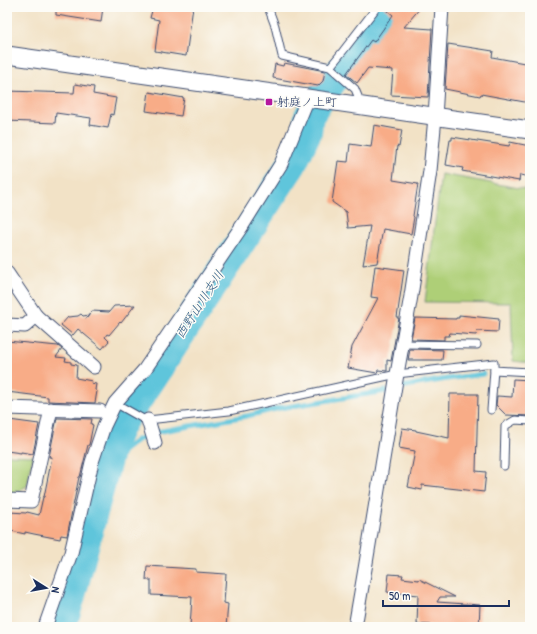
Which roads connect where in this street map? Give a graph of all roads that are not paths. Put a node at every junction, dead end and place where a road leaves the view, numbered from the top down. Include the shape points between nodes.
1 (268, 7) edge
2 (377, 7) edge
3 (442, 7) edge
4 (7, 55) edge
5 (332, 69) junction
6 (316, 100) junction
7 (362, 106) junction
8 (435, 116) junction
9 (530, 130) edge
10 (7, 273) edge
11 (36, 316) junction
12 (7, 325) edge
13 (403, 344) junction
14 (477, 345) dead end
15 (94, 366) dead end
16 (494, 370) junction
17 (530, 372) edge
18 (397, 374) junction
19 (115, 403) junction
20 (7, 408) edge
21 (51, 409) junction
22 (491, 410) dead end
23 (100, 411) dead end
24 (148, 420) junction
25 (530, 421) edge
26 (155, 442) dead end
27 (504, 466) dead end
28 (7, 500) edge
29 (45, 627) edge
30 (355, 627) edge

1 - 5 lane via 282,56
2 - 5 lane
3 - 8 street
4 - 6 street
5 - 7 lane via 355,89
6 - 7 street
6 - 19 street via 281,164 242,226 145,368
7 - 8 street
8 - 9 street
8 - 13 street via 430,171
10 - 11 street
11 - 12 street via 25,326
11 - 15 street
13 - 14 lane
13 - 18 street
16 - 17 lane
16 - 18 lane via 494,363
16 - 22 lane
18 - 24 lane via 229,411
18 - 30 street
19 - 24 lane
19 - 29 street via 92,462 71,553
20 - 21 street
21 - 23 street
21 - 28 street via 31,502
24 - 26 street
25 - 27 lane via 515,420 505,426

